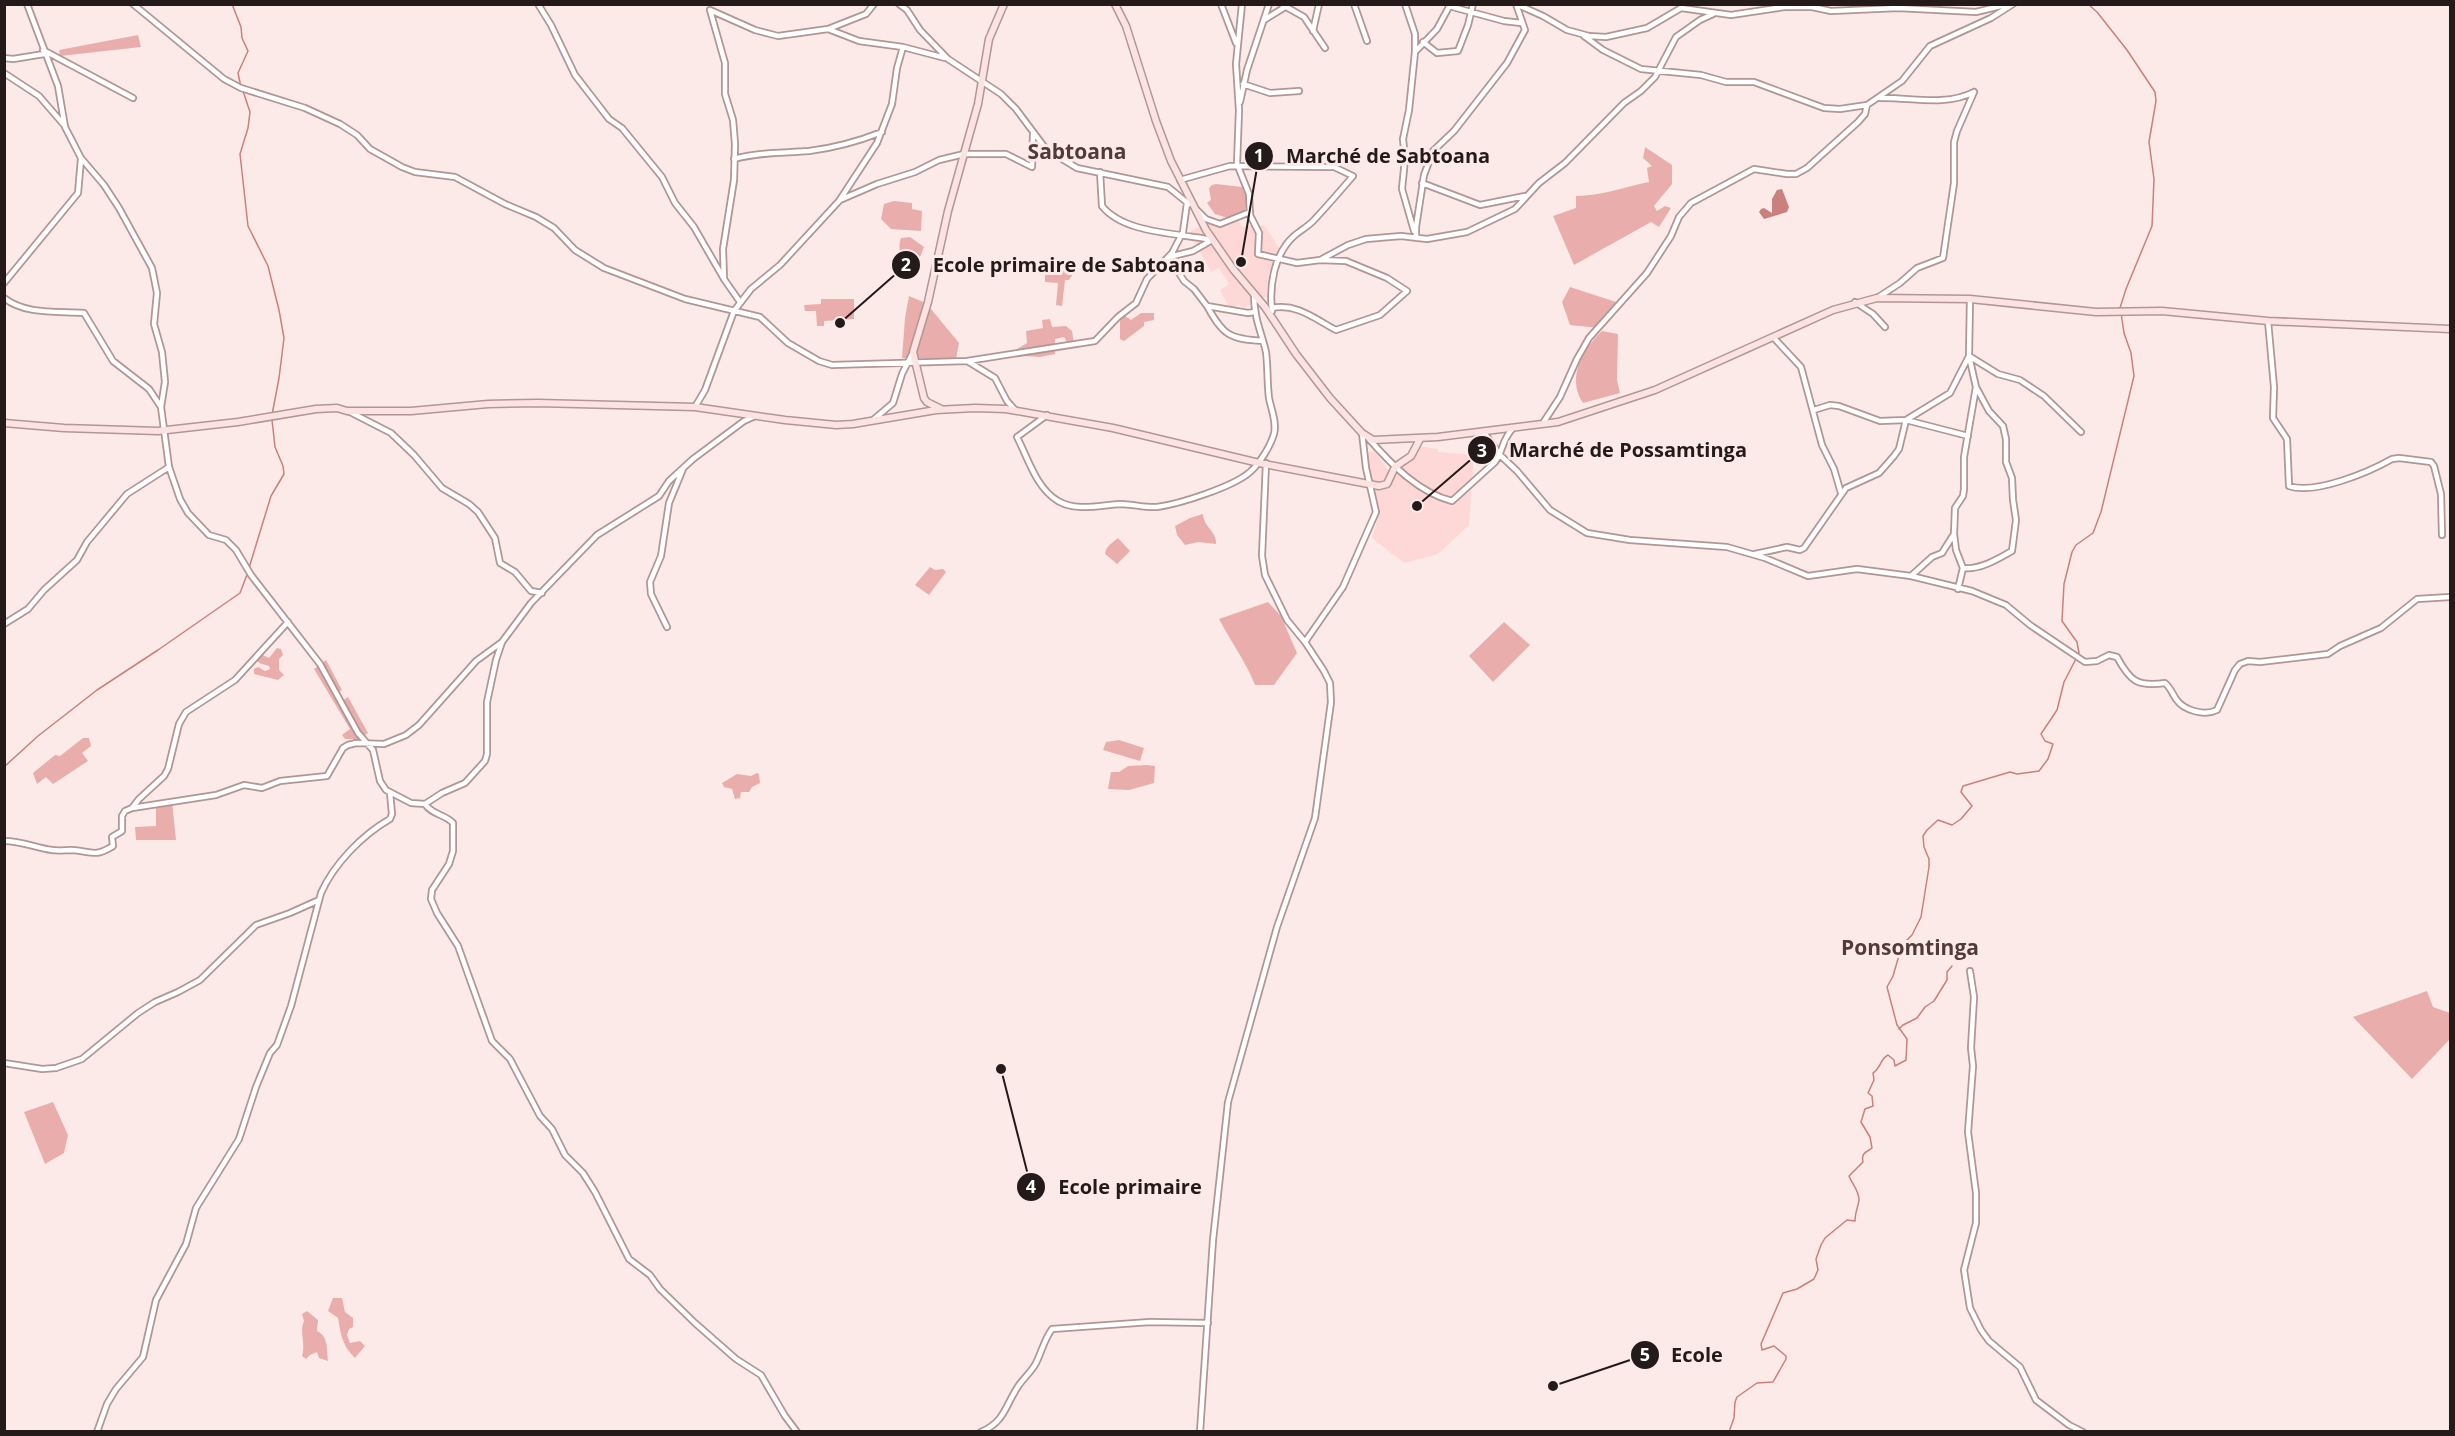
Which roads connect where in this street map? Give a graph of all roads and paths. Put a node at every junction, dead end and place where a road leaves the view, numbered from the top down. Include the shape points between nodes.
1 (27, 4) edge
2 (133, 4) edge
3 (538, 4) edge
4 (874, 4) edge
5 (899, 4) edge
6 (1115, 4) edge
7 (1221, 4) edge
8 (1242, 4) edge
9 (1269, 4) edge
10 (1319, 4) edge
11 (1354, 4) edge
12 (1405, 4) edge
13 (1473, 4) edge
14 (1516, 4) edge
15 (2011, 4) edge
16 (1004, 5) edge
17 (1450, 5) edge
18 (1283, 6) edge
19 (1471, 12) junction
20 (1713, 14) junction
21 (1264, 20) junction
22 (1521, 23) junction
23 (828, 29) junction
24 (1313, 31) junction
25 (1581, 34) junction
26 (1367, 41) dead end
27 (1423, 42) junction
28 (1237, 46) junction
29 (903, 47) junction
30 (1325, 48) dead end
31 (43, 52) junction
32 (1415, 52) junction
33 (4, 58) edge
34 (948, 59) junction
35 (1657, 72) junction
36 (6, 75) edge
37 (982, 82) junction
38 (1243, 84) junction
39 (1299, 91) dead end
40 (133, 98) dead end
41 (1878, 98) junction
42 (1867, 105) junction
43 (1239, 110) junction
44 (65, 127) junction
45 (882, 132) junction
46 (1033, 134) junction
47 (964, 154) junction
48 (81, 158) junction
49 (734, 159) junction
50 (1239, 168) junction
51 (1100, 172) junction
52 (1180, 180) junction
53 (1422, 183) junction
54 (1528, 195) junction
55 (838, 201) junction
56 (1187, 203) junction
57 (1194, 207) junction
58 (1250, 212) junction
59 (1182, 235) junction
60 (1416, 238) junction
61 (1212, 240) junction
62 (1169, 257) junction
63 (1278, 260) junction
64 (1320, 260) junction
65 (724, 279) junction
66 (4, 283) edge
67 (1254, 292) junction
68 (4, 298) edge
69 (1876, 298) junction
70 (1970, 299) junction
71 (740, 302) junction
72 (1855, 302) junction
73 (1207, 306) junction
74 (1272, 308) junction
75 (734, 311) junction
76 (1254, 312) junction
77 (1274, 319) junction
78 (2268, 321) junction
79 (1885, 327) dead end
80 (2451, 329) edge
81 (1772, 336) junction
82 (1263, 341) junction
83 (1969, 356) junction
84 (967, 361) junction
85 (911, 363) junction
86 (1976, 387) junction
87 (161, 407) junction
88 (695, 407) junction
89 (944, 410) junction
90 (1015, 410) junction
91 (1814, 410) junction
92 (347, 411) junction
93 (1047, 415) junction
94 (755, 416) junction
95 (873, 420) junction
96 (1906, 420) junction
97 (4, 423) edge
98 (1542, 425) junction
99 (1513, 428) junction
100 (165, 430) junction
101 (1483, 431) junction
102 (2082, 432) dead end
103 (1362, 433) junction
104 (1968, 436) junction
105 (1369, 439) junction
106 (1420, 439) junction
107 (1500, 455) junction
108 (1263, 463) junction
109 (169, 466) junction
110 (684, 467) junction
111 (1395, 467) junction
112 (1370, 485) junction
113 (1841, 493) junction
114 (1954, 534) junction
115 (2442, 535) dead end
116 (1753, 554) junction
117 (1963, 568) junction
118 (1911, 576) junction
119 (1958, 589) junction
120 (542, 593) junction
121 (2451, 597) edge
122 (288, 622) junction
123 (4, 624) edge
124 (667, 627) dead end
125 (502, 642) junction
126 (1305, 642) junction
127 (366, 743) junction
128 (390, 793) junction
129 (425, 804) junction
130 (132, 808) junction
131 (4, 842) edge
132 (319, 899) junction
133 (1970, 971) dead end
134 (4, 1063) edge
135 (1208, 1323) junction
136 (97, 1431) edge
137 (797, 1431) edge
138 (981, 1431) edge
139 (1200, 1431) edge
140 (2084, 1431) edge

1 - 31 street
2 - 75 street via 241,88 330,119 357,135 370,149 408,170 455,177 536,217 604,268 685,299
3 - 65 street via 575,75 662,177
4 - 23 street via 866,14
5 - 34 street
6 - 52 street
7 - 28 street
8 - 28 street
9 - 21 street
10 - 24 street
11 - 26 street
12 - 32 street via 1415,34
13 - 19 street
14 - 22 street
14 - 25 street
15 - 20 street via 1976,12 1831,11 1807,6 1774,7 1742,15
15 - 41 street via 1991,18 1930,46 1902,81
16 - 37 street via 989,39
17 - 19 street
17 - 27 street via 1437,29
18 - 21 street
18 - 24 street via 1304,17
19 - 22 street
19 - 27 street via 1458,51 1437,53
20 - 25 street via 1681,8 1635,31 1606,37
20 - 35 street via 1676,37
21 - 38 street
22 - 53 street via 1525,30 1507,63 1454,131 1433,151
23 - 29 street via 859,42
23 - 49 street via 778,36 710,10 725,63 724,94 733,120
24 - 30 street
25 - 35 street via 1629,64
27 - 32 street
28 - 43 street
29 - 34 street
29 - 45 street
31 - 33 street
31 - 40 street
31 - 44 street via 59,90
32 - 60 street via 1403,139 1406,159 1402,189
34 - 37 street
35 - 42 street via 1754,82 1824,108
35 - 54 street
36 - 44 street via 39,96
37 - 46 street via 1001,94
37 - 47 street
38 - 39 street via 1270,93
38 - 43 street
41 - 42 street
41 - 69 street via 1938,101 1961,99 1974,92 1956,131 1954,183 1943,258 1917,268
42 - 98 street via 1858,122 1807,168 1796,174 1754,169 1691,202 1647,273 1589,338
43 - 50 street
44 - 48 street
45 - 49 street via 811,151
45 - 55 street
46 - 47 street via 1032,167 1006,154
46 - 51 street via 1046,149 1070,165
47 - 55 street via 939,160
47 - 85 street
48 - 66 street via 78,193
48 - 87 street via 109,192 152,268 156,293 154,324 165,382
49 - 65 street via 723,249
50 - 52 street via 1224,167
50 - 58 street via 1249,194
50 - 63 street via 1334,167 1353,176 1314,220 1290,240
51 - 56 street via 1168,186
51 - 59 street via 1102,208 1118,221
52 - 57 street
53 - 54 street via 1480,205
53 - 60 street
54 - 60 street via 1515,209 1473,230
55 - 71 street
56 - 57 street
56 - 59 street
57 - 58 street via 1206,219 1220,225
57 - 61 street
58 - 63 street via 1259,233 1258,254
59 - 61 street
59 - 62 street
60 - 64 street via 1366,239
61 - 62 street via 1193,251
61 - 67 street
62 - 73 street
62 - 84 street via 1147,279 1136,303 1095,340
63 - 64 street
63 - 74 street via 1272,281
64 - 74 street via 1357,264 1407,291 1380,315 1336,330 1291,306
65 - 71 street
67 - 76 street
67 - 77 street
68 - 87 street via 15,306 84,313 113,361 149,389
69 - 70 street
69 - 72 street
70 - 78 street via 2097,312 2162,311
70 - 83 street
71 - 75 street
72 - 79 street
72 - 81 street
73 - 76 street
73 - 82 street via 1226,335
74 - 77 street
75 - 85 street via 760,317 788,343 825,363
75 - 88 street
76 - 82 street
77 - 103 street via 1296,354
78 - 80 street
78 - 115 street via 2273,417 2287,439 2289,486 2345,481 2392,459 2431,462 2441,495
81 - 91 street via 1801,367
81 - 98 street via 1655,390
82 - 108 street via 1275,427
83 - 86 street
83 - 96 street via 1950,393
83 - 102 street via 2044,396
84 - 85 street
84 - 90 street via 995,378
85 - 89 street via 924,398
85 - 95 street via 900,378 893,403
86 - 104 street
86 - 117 street via 2003,426 2016,520 2012,551 1978,566
87 - 100 street
88 - 92 street via 538,403
88 - 94 street
89 - 90 street
89 - 95 street
90 - 93 street
91 - 96 street via 1834,405 1880,421
91 - 113 street via 1822,445
92 - 100 street via 304,410
92 - 120 street via 391,433 442,488 478,512 495,538 500,563 515,572 531,591
93 - 108 street
93 - 108 street via 1017,437 1041,486 1055,500 1070,506 1167,505 1240,479
94 - 95 street via 836,425
94 - 110 street
96 - 104 street
96 - 113 street via 1899,449 1883,469
97 - 100 street
98 - 99 street
99 - 101 street
99 - 107 street via 1504,438
100 - 109 street
101 - 106 street
101 - 107 street
103 - 105 street
103 - 112 street
104 - 114 street via 1964,489 1955,508
105 - 106 street
105 - 111 street
106 - 111 street via 1411,456
107 - 111 street via 1452,501
107 - 116 street via 1550,510 1587,533 1727,547
108 - 112 street
108 - 126 street via 1265,575 1287,620
109 - 122 street via 188,513 208,535 226,540 236,550
109 - 123 street via 127,494 92,534 77,560 28,609
110 - 120 street via 659,496 597,535
110 - 124 street via 669,503 661,556 650,582 651,594
111 - 112 street via 1386,485
112 - 126 street via 1376,512 1368,534 1336,600
113 - 116 street via 1802,549 1787,547
114 - 117 street
114 - 118 street via 1942,553
116 - 118 street via 1808,576 1857,569
117 - 119 street
118 - 119 street
119 - 121 street via 2006,605 2085,662 2103,660 2109,655 2117,657 2133,679 2144,685 2165,682 2177,702 2203,713 2217,710 2240,664 2328,654 2381,628 2417,599
120 - 125 street
122 - 127 street via 320,664
122 - 130 street via 235,680 186,712 179,724 168,769
125 - 127 street via 476,661 406,735 384,744
125 - 129 street via 487,702 485,761 465,783
126 - 135 street via 1330,683 1315,818 1277,927 1228,1102
127 - 128 street via 375,755 382,786
127 - 130 street via 343,748 322,778 280,781 262,788 244,785 216,795
128 - 129 street via 411,803
128 - 132 street via 390,819 346,856 327,878
129 - 137 street via 429,811 453,823 453,851 431,899 458,946 492,1041 510,1059 540,1116 592,1187 629,1258 694,1323 761,1375
130 - 131 street via 122,816 122,831 112,837 113,846 99,854
132 - 134 street via 255,925 200,980 147,1007 82,1059 45,1069
132 - 136 street via 291,1006 256,1087 239,1139 196,1208 186,1244 156,1300 143,1357 116,1389
133 - 140 street via 1974,997 1968,1132 1976,1223 1964,1270 1970,1308 1989,1341 2020,1367 2036,1400 2069,1425
135 - 138 street via 1150,1322 1052,1329 1004,1414
135 - 139 street

